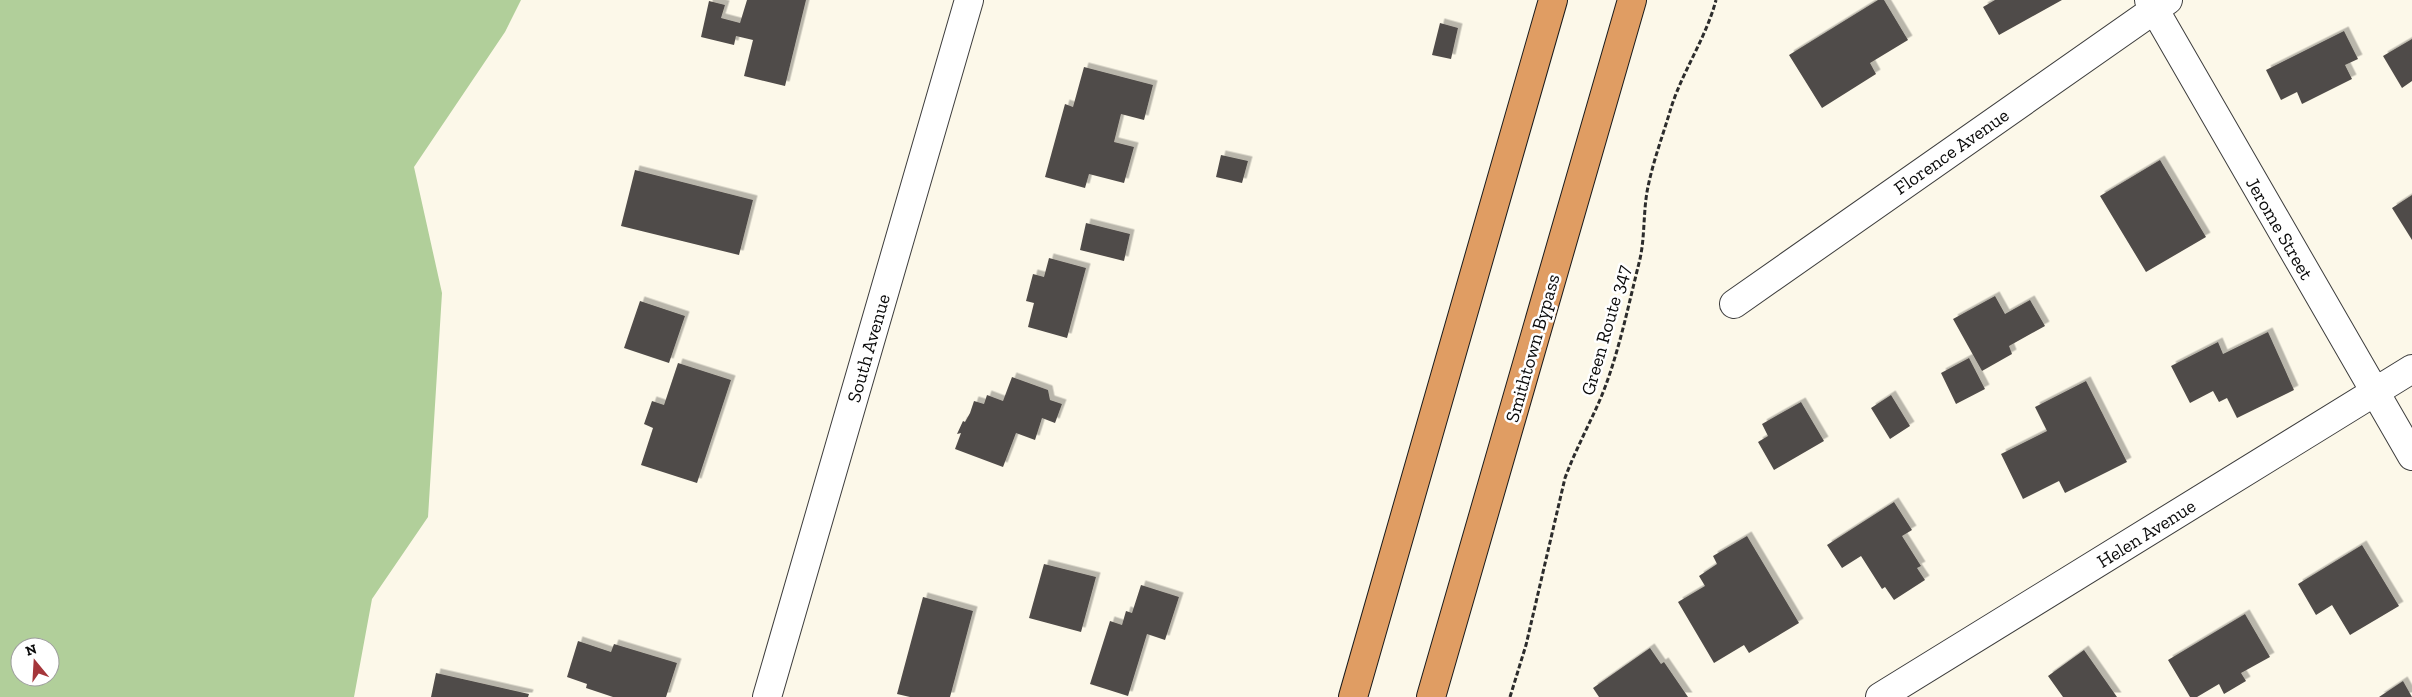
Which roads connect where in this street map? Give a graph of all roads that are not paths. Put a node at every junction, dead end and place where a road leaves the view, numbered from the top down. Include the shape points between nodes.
1 (969, 0) edge
2 (1554, 0) edge
3 (1632, 0) edge
4 (2157, 3) edge
5 (1734, 304) dead end
6 (2412, 369) edge
7 (2374, 392) junction
8 (2412, 456) edge
9 (767, 697) edge
10 (1353, 697) edge
11 (1431, 697) edge
12 (1880, 697) edge

1 - 9 street, South Avenue
2 - 10 highway
3 - 11 highway, Smithtown Bypass
4 - 5 street, Florence Avenue
4 - 7 street, Jerome Street
6 - 7 street, Helen Avenue
7 - 8 street, Jerome Street
7 - 12 street, Helen Avenue

